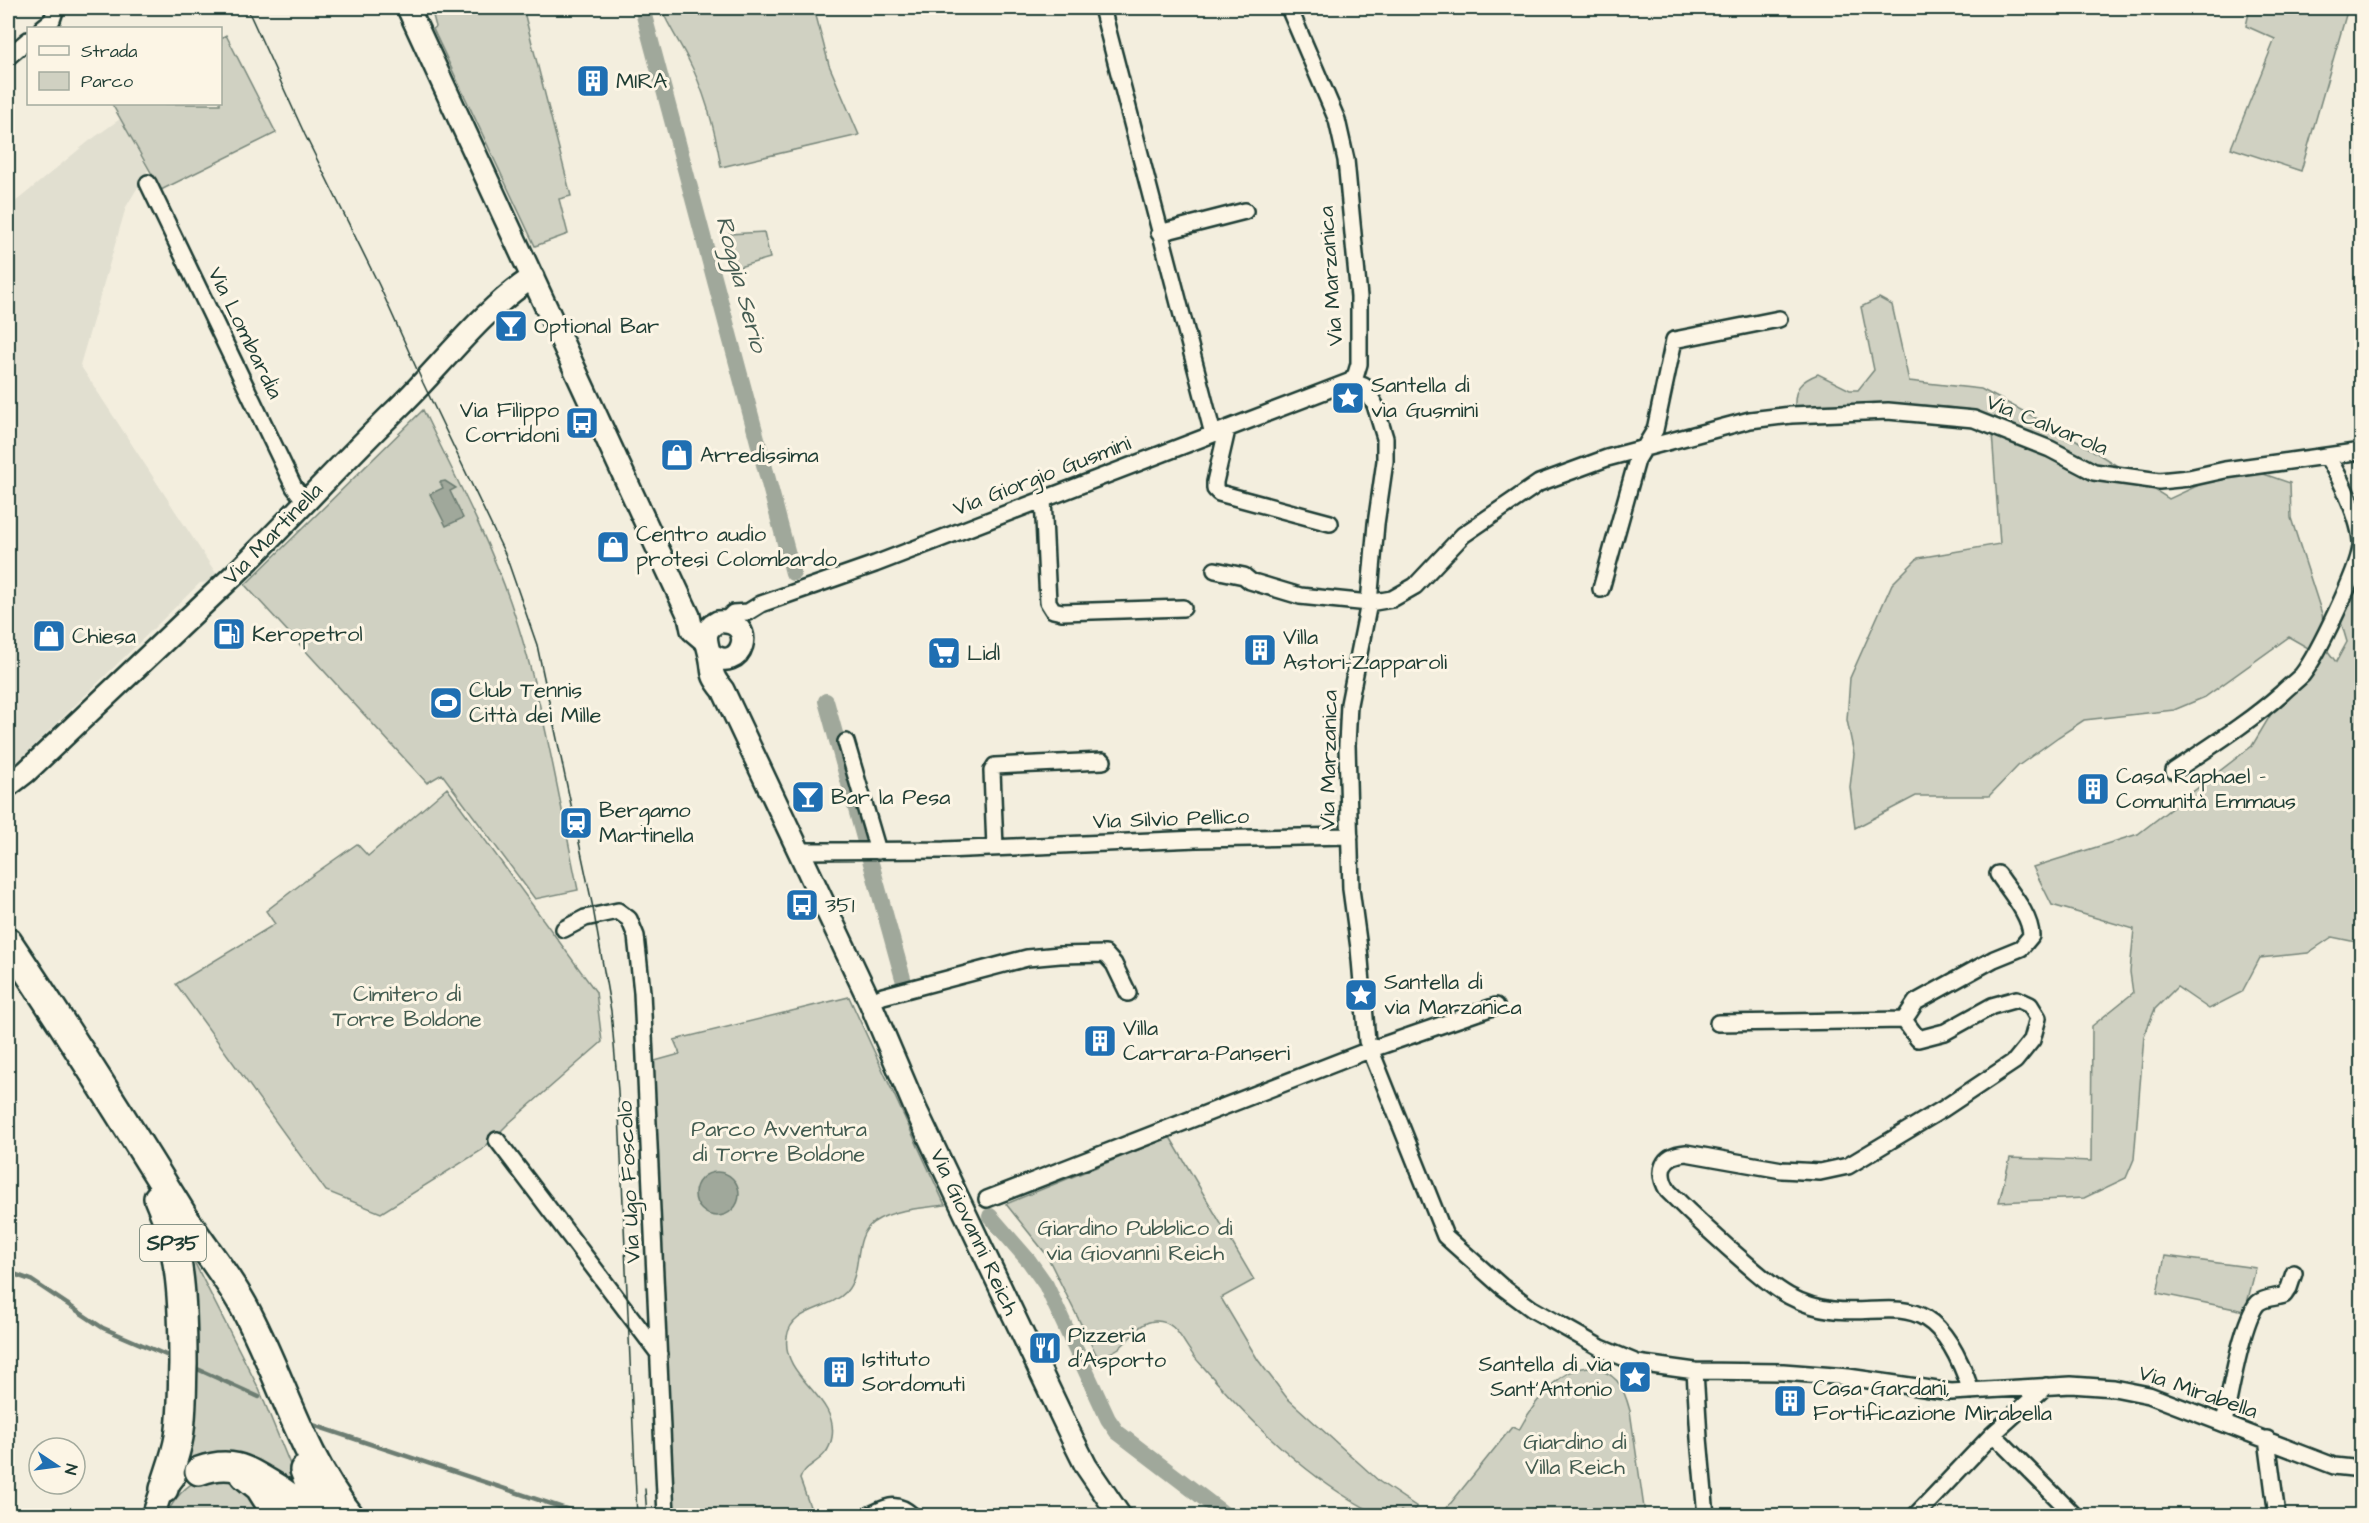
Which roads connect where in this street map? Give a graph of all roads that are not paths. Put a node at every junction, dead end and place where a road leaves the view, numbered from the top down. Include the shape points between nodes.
1 (56, 8) edge
2 (408, 8) edge
3 (1102, 8) edge
4 (1289, 8) edge
5 (43, 27) edge
6 (27, 41) edge
7 (8, 57) edge
8 (148, 183) dead end
9 (1245, 211) dead end
10 (1159, 233) junction
11 (533, 277) junction
12 (1779, 318) dead end
13 (1351, 381) junction
14 (1220, 432) junction
15 (1645, 449) junction
16 (2361, 451) edge
17 (2327, 457) junction
18 (1043, 498) junction
19 (305, 501) junction
20 (1330, 524) dead end
21 (1215, 570) dead end
22 (1601, 589) dead end
23 (1369, 603) junction
24 (1184, 608) dead end
25 (748, 612) junction
26 (713, 635) junction
27 (743, 636) junction
28 (732, 657) junction
29 (723, 690) junction
30 (846, 742) dead end
31 (1103, 761) dead end
32 (2174, 771) dead end
33 (8, 786) edge
34 (1350, 836) junction
35 (995, 848) junction
36 (799, 851) junction
37 (878, 851) junction
38 (1998, 874) dead end
39 (564, 929) dead end
40 (8, 942) edge
41 (1128, 993) dead end
42 (871, 1005) junction
43 (1496, 1006) dead end
44 (1904, 1020) junction
45 (61, 1021) junction
46 (1718, 1023) dead end
47 (1369, 1050) junction
48 (496, 1140) dead end
49 (987, 1199) dead end
50 (196, 1237) junction
51 (2294, 1273) dead end
52 (659, 1354) junction
53 (1695, 1371) junction
54 (2046, 1386) junction
55 (1971, 1391) junction
56 (2224, 1423) junction
57 (1993, 1434) junction
58 (2267, 1439) junction
59 (199, 1471) joint
60 (2361, 1474) edge
61 (164, 1489) junction
62 (284, 1508) edge
63 (153, 1515) edge
64 (305, 1515) edge
65 (322, 1515) edge
66 (351, 1515) edge
67 (666, 1515) edge
68 (868, 1515) edge
69 (913, 1515) edge
70 (1120, 1515) edge
71 (1706, 1515) edge
72 (1915, 1515) edge
73 (2075, 1515) edge
74 (2277, 1515) edge

1 - 5 street via 52,20
2 - 11 street
3 - 10 street
4 - 13 street, Via Marzanica via 1336,120 1346,160 1359,297 1359,364
6 - 7 street
8 - 19 street, Via Lombardia via 294,487
9 - 10 street
10 - 14 street
11 - 19 street, Via Martinella via 491,310
11 - 26 street via 689,616 702,617
12 - 15 street via 1674,340 1656,430
13 - 14 street, Via Giorgio Gusmini
13 - 23 street, Via Marzanica via 1364,386 1375,405 1385,438
14 - 18 street, Via Giorgio Gusmini
14 - 20 street via 1215,483 1219,493
15 - 17 street, Via Calvarola via 1750,420 1888,411 1974,419 2050,449 2094,472 2159,481
15 - 22 street via 1637,460
15 - 23 street, Via Calvarola via 1607,458 1539,483 1463,535 1401,596
16 - 17 street, Via Calvarola
17 - 32 street via 2344,491 2361,544 2321,642 2302,675 2237,729
18 - 24 street via 1048,602 1053,610
18 - 25 street, Via Giorgio Gusmini
19 - 33 street, Via Martinella via 177,629
21 - 23 street, Via Calvarola via 1300,596
23 - 34 street, Via Marzanica via 1348,704
25 - 26 street, Via Giorgio Gusmini via 733,613
25 - 27 street
26 - 27 street via 737,626
26 - 28 street via 720,659
26 - 29 street via 712,676
27 - 28 street via 741,649
28 - 29 street
29 - 36 street
30 - 37 street
31 - 35 street via 995,766
34 - 35 street, Via Silvio Pellico
34 - 47 street, Via Marzanica via 1351,889
35 - 37 street, Via Silvio Pellico
36 - 37 street, Via Silvio Pellico
36 - 42 street
38 - 44 street via 2021,910 2031,936 2021,948 1994,958 1916,1002
39 - 52 street, Via Ugo Foscolo via 585,918 618,911 629,919 636,936
40 - 45 highway, SP35
41 - 42 street via 1105,954 1060,955 1027,958 883,996
42 - 70 street, Via Giovanni Reich via 916,1110 1086,1466
43 - 47 street
44 - 46 street
44 - 55 street via 1918,1039 1945,1032 1992,1006 2017,999 2030,1005 2038,1018 2032,1040 2015,1061 1848,1166 1820,1172 1782,1170 1686,1153 1667,1160 1662,1180 1668,1191 1720,1241 1789,1296 1809,1305 1831,1308 1914,1312 1931,1322 1953,1347
45 - 50 highway, SP35
45 - 61 highway, SP35 via 165,1211 176,1252 181,1282 182,1416
47 - 49 street
47 - 53 street, Via Marzanica via 1445,1236 1501,1286 1560,1327 1618,1356
48 - 52 street
50 - 65 highway, SP35 via 250,1345
50 - 66 highway, SP35 via 242,1305 316,1465
51 - 56 street via 2284,1295 2264,1299 2253,1311
52 - 67 street, Via Ugo Foscolo
53 - 55 street, Via Mirabella via 1815,1374 1931,1390
53 - 71 street
54 - 55 street, Via Mirabella
54 - 56 street, Via Mirabella via 2071,1385 2150,1395
54 - 57 street
56 - 58 street, Via Mirabella
57 - 72 street
57 - 73 street
58 - 60 street, Via Mirabella
58 - 74 street
59 - 62 highway via 233,1466 252,1472
59 - 63 street via 174,1483
61 - 62 street via 178,1473 196,1462 226,1457 245,1460 273,1478
61 - 63 street
62 - 64 highway via 294,1500
68 - 69 street via 891,1505 904,1507

